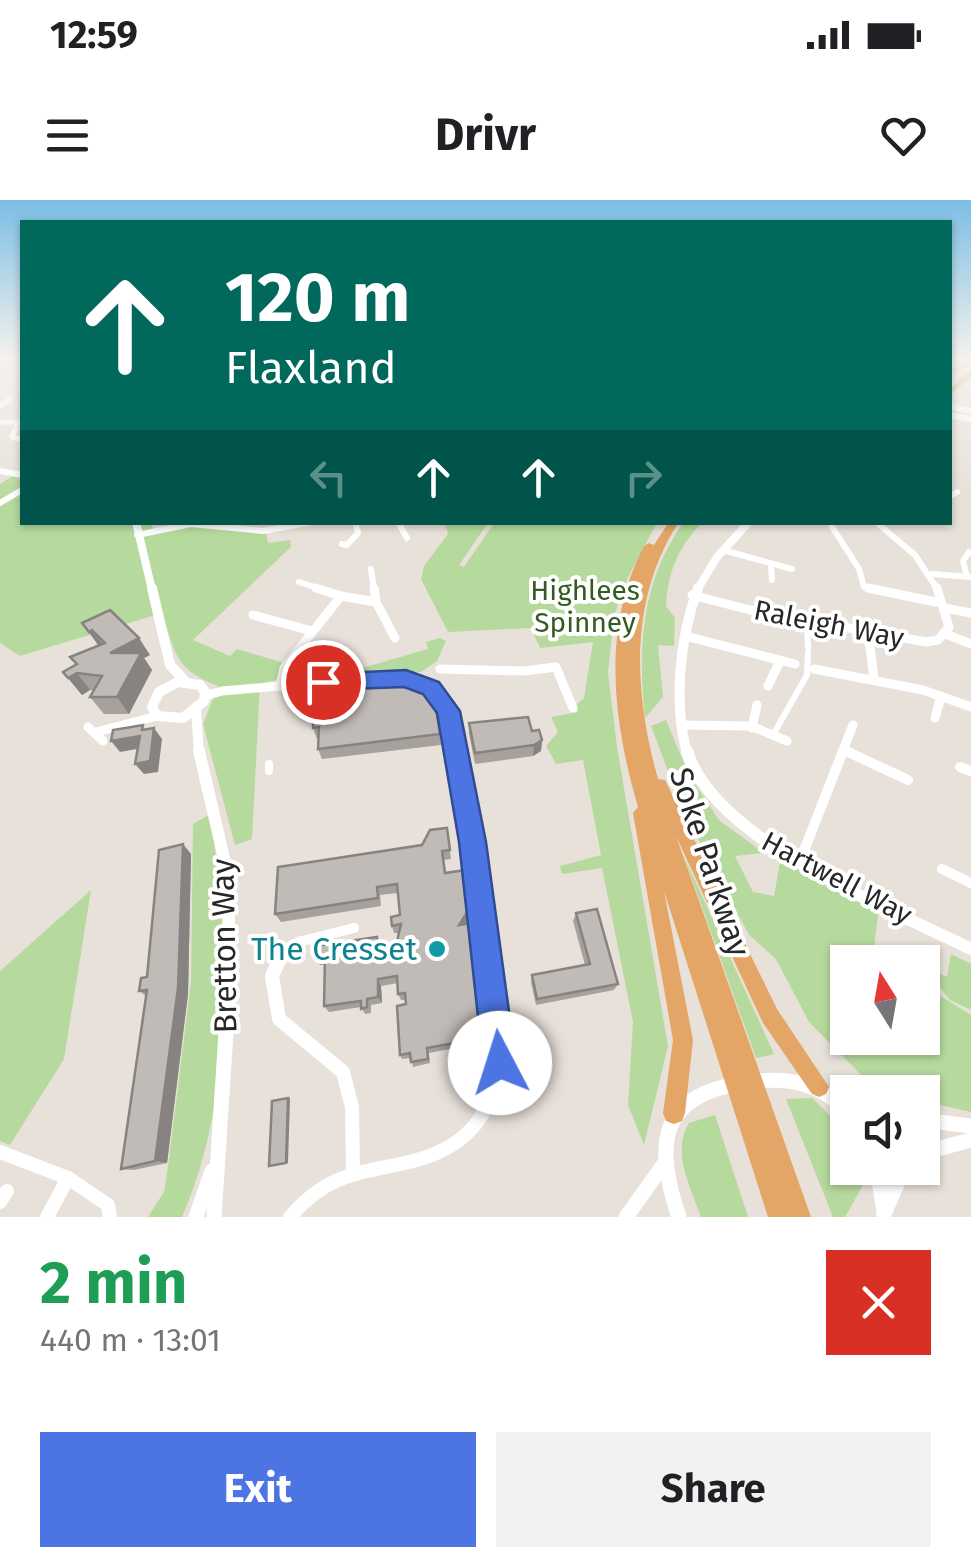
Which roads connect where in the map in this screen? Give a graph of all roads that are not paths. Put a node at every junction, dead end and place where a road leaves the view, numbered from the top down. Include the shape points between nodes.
1 (0, 422) edge
2 (20, 422) edge
3 (20, 439) edge
4 (136, 525) edge
5 (182, 525) edge
6 (207, 525) edge
7 (302, 525) edge
8 (356, 525) edge
9 (400, 525) edge
10 (662, 525) edge
11 (672, 525) edge
12 (745, 525) edge
13 (830, 525) edge
14 (880, 525) edge
15 (137, 535) junction
16 (408, 536) dead end
17 (342, 544) dead end
18 (723, 550) junction
19 (970, 552) edge
20 (771, 565) junction
21 (372, 569) dead end
22 (792, 570) dead end
23 (932, 574) junction
24 (969, 576) edge
25 (772, 580) dead end
26 (299, 582) dead end
27 (692, 595) junction
28 (342, 596) junction
29 (376, 602) junction
30 (940, 605) junction
31 (971, 613) edge
32 (254, 615) dead end
33 (808, 621) junction
34 (868, 630) junction
35 (312, 631) junction
36 (946, 634) junction
37 (685, 636) junction
38 (395, 638) dead end
39 (971, 644) edge
40 (780, 661) junction
41 (795, 664) joint
42 (170, 665) junction
43 (811, 668) junction
44 (440, 669) dead end
45 (874, 679) junction
46 (185, 681) junction
47 (280, 686) junction
48 (768, 686) dead end
49 (204, 692) junction
50 (156, 696) junction
51 (941, 696) junction
52 (574, 702) dead end
53 (757, 705) dead end
54 (971, 708) edge
55 (196, 710) junction
56 (624, 714) junction
57 (158, 716) junction
58 (139, 718) junction
59 (935, 718) dead end
60 (172, 720) junction
61 (682, 725) junction
62 (853, 726) dead end
63 (752, 728) junction
64 (195, 732) junction
65 (96, 733) dead end
66 (640, 733) junction
67 (773, 735) junction
68 (787, 741) dead end
69 (844, 750) junction
70 (960, 766) dead end
71 (971, 772) edge
72 (908, 780) dead end
73 (800, 861) junction
74 (942, 869) dead end
75 (971, 883) edge
76 (476, 885) joint
77 (354, 928) dead end
78 (306, 936) joint
79 (971, 948) edge
80 (819, 1087) junction
81 (830, 1093) edge
82 (674, 1113) junction
83 (940, 1122) edge
84 (971, 1126) edge
85 (971, 1140) edge
86 (940, 1148) edge
87 (0, 1152) edge
88 (666, 1161) junction
89 (215, 1162) junction
90 (353, 1175) junction
91 (68, 1178) junction
92 (879, 1185) edge
93 (897, 1185) edge
94 (884, 1216) edge
95 (47, 1217) edge
96 (110, 1217) edge
97 (196, 1217) edge
98 (214, 1217) edge
99 (290, 1217) edge
100 (626, 1217) edge
101 (679, 1217) edge
102 (780, 1217) edge
103 (799, 1217) edge

1 - 2 street
2 - 3 street via 12,437
4 - 15 street
5 - 15 street
6 - 7 street via 262,532
8 - 17 street via 358,534
9 - 16 street
10 - 56 highway, Soke Parkway via 639,562 626,610
11 - 66 highway, Soke Parkway via 650,562 637,610 633,683
12 - 18 street, Hartwell Way
13 - 30 street via 864,575 864,587
14 - 23 street, Raleigh Way
15 - 42 street
18 - 20 street
18 - 27 street, Hartwell Way
19 - 24 street via 964,561
20 - 22 street
20 - 25 street
21 - 29 street
23 - 24 street
23 - 30 street, Raleigh Way
26 - 28 street
27 - 33 street, Raleigh Way
27 - 37 street, Hartwell Way
28 - 29 street
28 - 35 street
29 - 38 street
30 - 31 street
30 - 36 street, Raleigh Way
32 - 35 street
33 - 34 street, Raleigh Way
33 - 43 street
34 - 36 street, Raleigh Way via 926,642
34 - 45 street
35 - 47 street via 284,668
36 - 39 street
37 - 40 street
37 - 61 street, Hartwell Way
40 - 41 street
40 - 48 street
41 - 43 street
42 - 46 street
42 - 50 street
43 - 45 street
43 - 67 street
44 - 52 street via 556,667
45 - 51 street
46 - 49 street
46 - 50 street
47 - 49 street
47 - 76 street via 406,678 431,688 448,711
49 - 55 street
50 - 57 street
50 - 58 street
51 - 54 street
51 - 59 street
53 - 63 street
55 - 60 street
55 - 64 street, Bretton Way
56 - 82 highway via 683,1040
56 - 102 highway, Soke Parkway via 677,905
57 - 58 street
57 - 60 street
58 - 65 street
60 - 64 street
61 - 63 street
61 - 73 street, Hartwell Way via 693,767 711,795 745,827
62 - 69 street
63 - 67 street
64 - 89 street, Bretton Way via 224,850 230,906 226,1070
66 - 80 highway via 770,1016
66 - 103 highway, Soke Parkway via 690,904
67 - 68 street
69 - 72 street
69 - 73 street
70 - 71 street
73 - 79 street, Hartwell Way
74 - 75 street
76 - 90 street via 500,1047 492,1097 462,1138 438,1155
77 - 78 street
78 - 90 street via 280,957 274,1004 290,1030 343,1072 352,1107
80 - 81 street
80 - 82 street via 788,1078 706,1090
82 - 88 street
83 - 84 street
85 - 86 street
87 - 91 street
88 - 100 street
88 - 101 street
89 - 97 street, Bretton Way
89 - 98 street, Bretton Way
90 - 99 street via 322,1186
91 - 95 street
91 - 96 street via 108,1205
92 - 94 street
93 - 94 street

